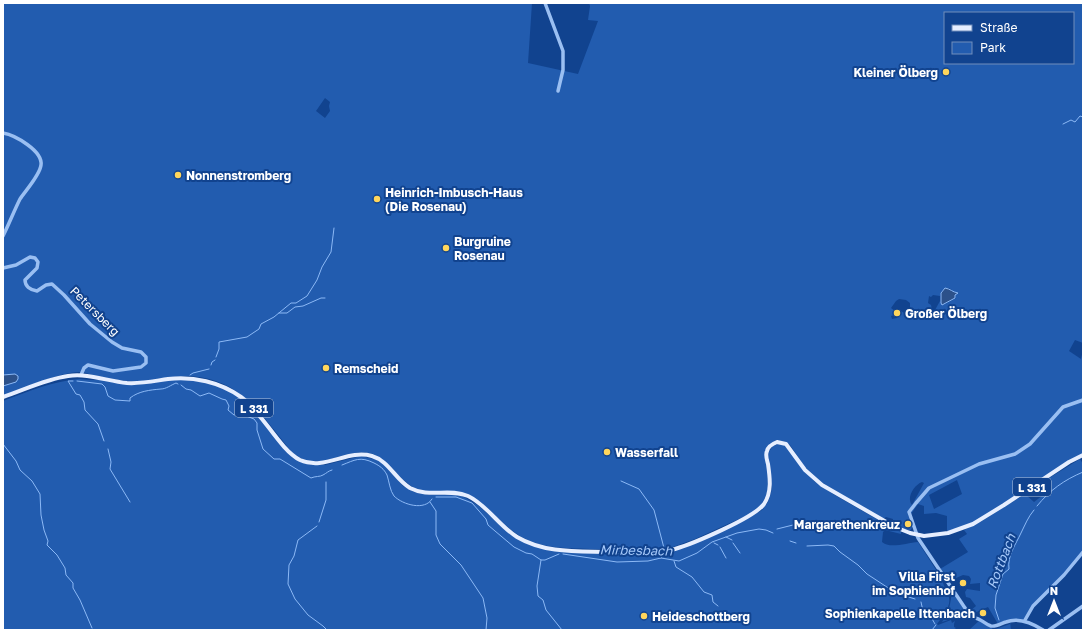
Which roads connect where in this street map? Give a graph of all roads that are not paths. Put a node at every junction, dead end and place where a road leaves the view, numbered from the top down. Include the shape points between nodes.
1 (545, 3) edge
2 (558, 91) dead end
3 (3, 133) edge
4 (3, 236) edge
5 (3, 268) edge
6 (82, 373) junction
7 (3, 397) edge
8 (1083, 400) edge
9 (1083, 455) edge
10 (916, 535) junction
11 (1083, 552) edge
12 (1083, 606) edge
13 (1025, 620) junction
14 (1043, 630) edge
15 (1049, 630) edge

1 - 2 street via 563,51 564,70
3 - 4 street via 24,142 38,155 41,163
5 - 6 street, Petersberg via 30,257 35,258 38,262 37,268 25,281 30,289 36,291 52,284 108,340 122,348 141,352 146,357 144,365 135,368 113,371 88,365
6 - 7 main road, L 331 via 57,378
6 - 10 main road, L 331 via 129,383 173,378 194,379 220,385 250,405 287,449 299,459 320,463 355,455 373,456 411,488 425,493 467,496 518,537 554,550 667,550 746,518 760,509 768,497 770,481 766,454 770,445 776,442 783,442 789,446 801,465 831,491 895,527
8 - 10 street via 1063,407 1030,444 1015,454 979,464 929,488 909,512
9 - 10 main road, L 331 via 1068,462 973,524 940,534
10 - 13 street via 974,618 990,626
11 - 13 street via 1032,606
12 - 15 street
13 - 14 street

